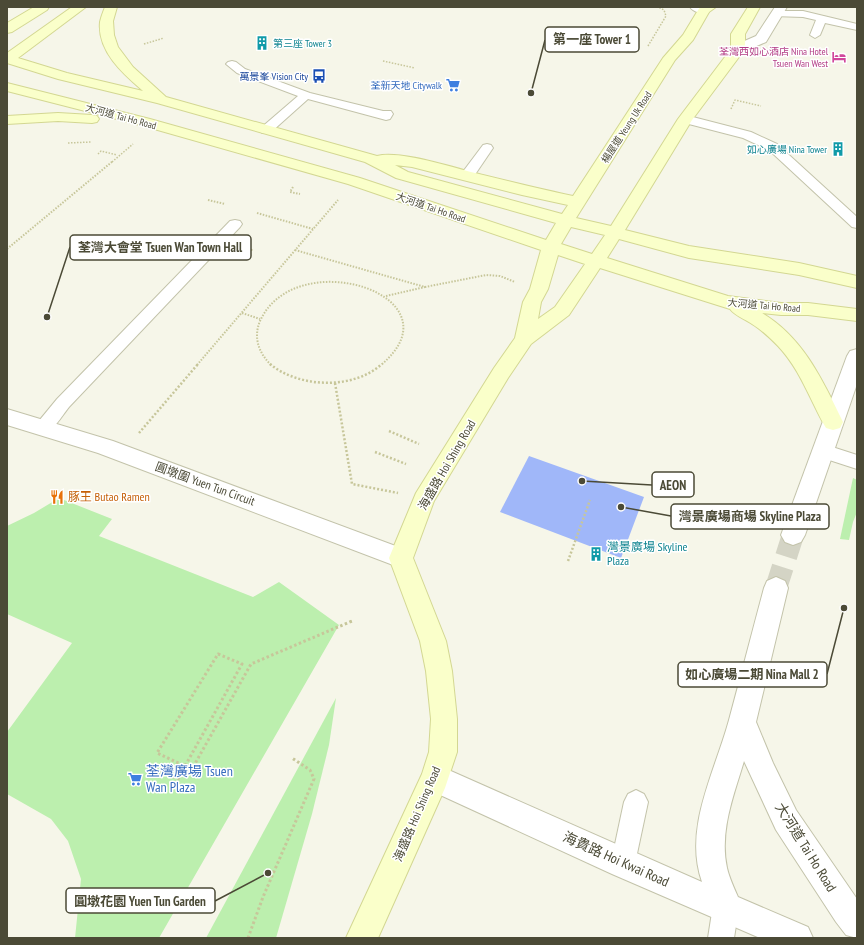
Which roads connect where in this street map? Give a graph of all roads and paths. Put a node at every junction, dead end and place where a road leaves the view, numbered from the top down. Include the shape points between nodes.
1 (43, 7) edge
2 (80, 7) edge
3 (111, 7) edge
4 (754, 7) edge
5 (812, 7) edge
6 (703, 8) edge
7 (779, 11) edge
8 (29, 12) edge
9 (857, 17) edge
10 (822, 18) junction
11 (857, 27) edge
12 (7, 29) edge
13 (815, 35) dead end
14 (164, 38) dead end
15 (144, 44) dead end
16 (738, 50) junction
17 (7, 59) edge
18 (383, 61) dead end
19 (232, 64) dead end
20 (415, 68) dead end
21 (7, 87) edge
22 (306, 95) junction
23 (162, 100) junction
24 (761, 106) dead end
25 (730, 112) dead end
26 (387, 114) dead end
27 (7, 120) edge
28 (685, 120) junction
29 (145, 122) junction
30 (266, 130) junction
31 (76, 139) dead end
32 (92, 142) dead end
33 (133, 144) dead end
34 (487, 148) dead end
35 (98, 154) dead end
36 (117, 155) junction
37 (371, 159) junction
38 (467, 176) junction
39 (354, 180) junction
40 (294, 187) dead end
41 (300, 194) dead end
42 (208, 200) dead end
43 (578, 202) junction
44 (228, 205) dead end
45 (255, 213) dead end
46 (566, 220) junction
47 (235, 224) dead end
48 (857, 224) edge
49 (313, 229) junction
50 (615, 233) junction
51 (551, 247) junction
52 (7, 249) edge
53 (295, 250) junction
54 (595, 261) junction
55 (857, 282) edge
56 (518, 283) dead end
57 (425, 287) junction
58 (386, 296) junction
59 (727, 302) junction
60 (242, 313) junction
61 (857, 314) edge
62 (260, 319) junction
63 (524, 339) junction
64 (857, 356) edge
65 (335, 383) junction
66 (7, 417) edge
67 (833, 422) junction
68 (43, 427) junction
69 (388, 431) dead end
70 (419, 444) dead end
71 (822, 451) junction
72 (375, 452) dead end
73 (122, 454) junction
74 (857, 462) edge
75 (406, 464) dead end
76 (424, 499) junction
77 (590, 500) dead end
78 (793, 535) tunnel mouth
79 (401, 558) junction
80 (568, 560) dead end
81 (776, 588) tunnel mouth
82 (352, 621) dead end
83 (742, 722) junction
84 (292, 758) dead end
85 (155, 768) dead end
86 (435, 778) junction
87 (636, 802) dead end
88 (623, 863) junction
89 (726, 906) junction
90 (857, 924) edge
91 (248, 938) edge
92 (362, 938) edge
93 (721, 938) edge
94 (797, 938) edge

1 - 8 main road
2 - 17 main road
3 - 23 main road, 大河道 Tai Ho Road via 107,15 106,32 114,54
4 - 16 main road via 738,34
5 - 9 lane
6 - 43 main road, 楊屋道 Yeung Uk Road via 688,37 670,58
7 - 10 lane
7 - 16 street via 761,39
8 - 12 main road
10 - 11 lane
10 - 13 lane
14 - 15 path
16 - 28 main road
17 - 23 main road, 大河道 Tai Ho Road via 63,76
18 - 20 path
19 - 22 lane via 241,71
21 - 29 main road, 大河道 Tai Ho Road
22 - 26 lane via 386,116
22 - 30 lane
23 - 30 main road, 大河道 Tai Ho Road
24 - 25 path via 735,100
27 - 29 main road via 58,117
28 - 48 lane via 747,135 773,147
28 - 50 main road
29 - 39 main road, 大河道 Tai Ho Road
30 - 37 main road, 大河道 Tai Ho Road
31 - 32 path via 68,143
33 - 36 path
34 - 38 lane
35 - 36 path via 101,151
36 - 52 path
37 - 38 main road via 412,162
37 - 46 main road, 大河道 Tai Ho Road via 402,175
38 - 43 main road
39 - 49 path
39 - 51 main road, 大河道 Tai Ho Road
40 - 41 path via 290,192
42 - 44 path
43 - 46 main road, 楊屋道 Yeung Uk Road
45 - 49 path
46 - 50 main road, 大河道 Tai Ho Road
46 - 51 main road, 楊屋道 Yeung Uk Road
47 - 68 lane
49 - 53 path
50 - 54 main road
50 - 55 main road, 大河道 Tai Ho Road via 689,252 799,269
51 - 54 main road, 大河道 Tai Ho Road
51 - 63 main road, 海盛路 Hoi Shing Road via 539,289 532,302
53 - 57 path
53 - 60 path
54 - 59 main road, 大河道 Tai Ho Road
54 - 63 main road, 海盛路 Hoi Shing Road via 562,311
56 - 57 path via 500,276 486,275
57 - 58 path
58 - 62 path via 369,287 350,282 306,286 287,293 271,305
58 - 65 path via 397,307 403,320 404,333 399,347 389,360 374,371
59 - 61 main road, 大河道 Tai Ho Road via 780,309
59 - 67 main road via 756,316 783,338 805,366
60 - 62 path
60 - 73 path
62 - 65 path via 256,334 260,351 270,365 288,376 310,382
63 - 76 main road, 海盛路 Hoi Shing Road
64 - 67 street
65 - 76 path via 352,484
66 - 68 street, 圓墩圍 Yuen Tun Circuit
67 - 71 street
68 - 73 street, 圓墩圍 Yuen Tun Circuit
69 - 70 path
71 - 74 lane
71 - 78 street
72 - 75 path
73 - 79 street, 圓墩圍 Yuen Tun Circuit
76 - 79 main road, 海盛路 Hoi Shing Road
77 - 80 path
79 - 86 main road, 海盛路 Hoi Shing Road via 433,641 439,671 444,719 443,752
81 - 83 street
82 - 85 path via 251,664 192,769 185,766 178,763 171,760 157,754 218,654 242,664 190,759 186,766 182,772 178,779
83 - 89 street via 714,813 710,842 712,868
83 - 90 street, 大河道 Tai Ho Road via 786,820
84 - 91 path via 310,770 314,779
86 - 88 street, 海貴路 Hoi Kwai Road
86 - 92 main road, 海盛路 Hoi Shing Road
87 - 88 lane
88 - 89 street, 海貴路 Hoi Kwai Road
89 - 93 lane
89 - 94 street, 海貴路 Hoi Kwai Road

